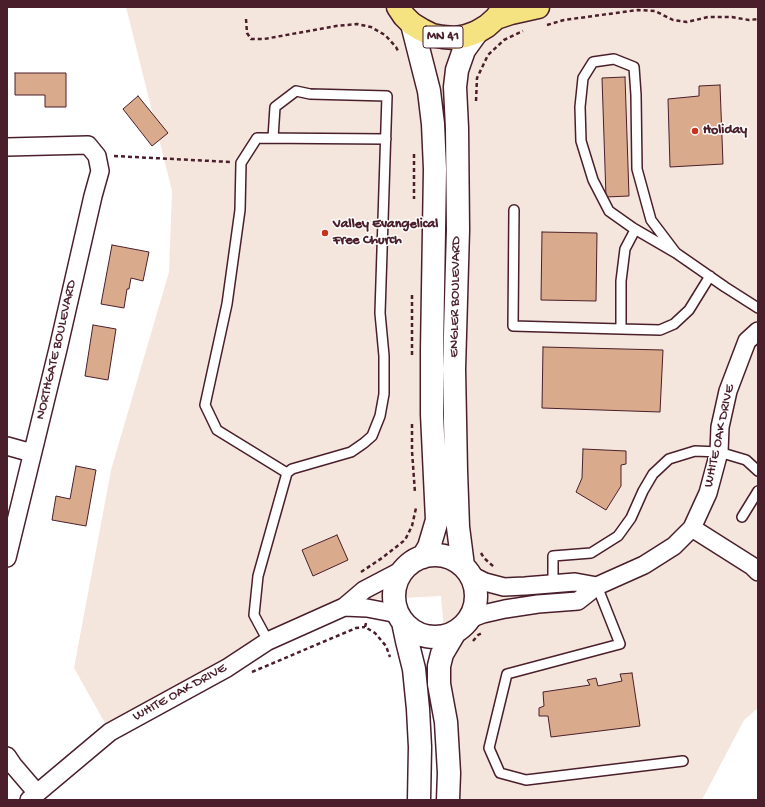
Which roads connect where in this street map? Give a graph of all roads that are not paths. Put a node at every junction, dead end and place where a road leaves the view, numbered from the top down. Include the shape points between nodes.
1 (398, 7) edge
2 (500, 13) edge
3 (542, 16) edge
4 (412, 24) junction
5 (477, 32) junction
6 (273, 138) junction
7 (386, 139) junction
8 (7, 147) edge
9 (514, 210) dead end
10 (636, 230) junction
11 (676, 252) junction
12 (710, 276) junction
13 (758, 308) edge
14 (621, 329) junction
15 (758, 331) edge
16 (7, 446) edge
17 (718, 452) junction
18 (32, 453) junction
19 (758, 471) edge
20 (287, 473) junction
21 (758, 491) edge
22 (742, 517) dead end
23 (692, 528) junction
24 (7, 558) edge
25 (414, 562) junction
26 (466, 570) junction
27 (758, 572) edge
28 (553, 584) junction
29 (597, 586) junction
30 (344, 607) junction
31 (401, 618) junction
32 (461, 626) junction
33 (268, 641) junction
34 (7, 756) edge
35 (683, 761) dead end
36 (33, 797) edge
37 (418, 800) edge
38 (448, 800) edge

1 - 4 main road, MN 41
2 - 3 main road, MN 41
2 - 5 main road, MN 41
4 - 5 main road, MN 41 via 443,38 455,38
4 - 25 main road, ENGLER BOULEVARD via 429,91 433,124 435,169 432,414 437,520 429,547
5 - 26 main road, ENGLER BOULEVARD via 464,50 457,70 455,87 458,128 454,369 456,463 458,527
6 - 7 lane
6 - 7 lane via 275,107 296,91 310,94 387,96
6 - 20 lane via 258,138 241,163 240,210 227,304 205,405 217,430
7 - 20 lane via 380,313 384,394 380,416 372,436 351,452 292,469
8 - 18 street, NORTHGATE BOULEVARD via 93,150 100,171
9 - 14 lane via 513,326
10 - 11 lane
10 - 11 lane via 609,210 593,180 581,141 580,107 583,78 593,62 614,59 634,67 637,170 651,220
10 - 14 lane via 625,249 621,281
11 - 12 lane
12 - 13 lane
12 - 14 lane via 689,310 674,324 660,330
15 - 17 street, WHITE OAK DRIVE via 747,341 728,391 720,427
16 - 18 street
17 - 19 lane via 746,460
17 - 23 street, WHITE OAK DRIVE via 708,493
17 - 28 lane via 695,451 668,459 653,474 631,518 618,536 591,553 554,556
18 - 24 street, NORTHGATE BOULEVARD
20 - 33 lane via 258,576 254,615
21 - 22 lane
23 - 27 street
23 - 29 street, WHITE OAK DRIVE via 674,546 644,565
25 - 26 main road via 434,555 444,556
25 - 30 street, WHITE OAK DRIVE via 364,590
25 - 31 main road via 399,576 396,586 395,605
26 - 28 street via 485,582 504,587
26 - 32 main road via 474,584 475,605
28 - 29 street via 575,582
29 - 32 street, WHITE OAK DRIVE via 578,600 505,609 483,614
29 - 35 lane via 620,644 507,674 489,748 500,773 526,780
30 - 31 street, WHITE OAK DRIVE via 367,608
30 - 33 street, WHITE OAK DRIVE
31 - 32 main road via 410,628 428,636 447,635
31 - 37 main road via 414,669 418,709
32 - 38 main road via 442,654 440,666 439,684 446,722
33 - 36 street, WHITE OAK DRIVE via 227,668 110,732
34 - 36 street

